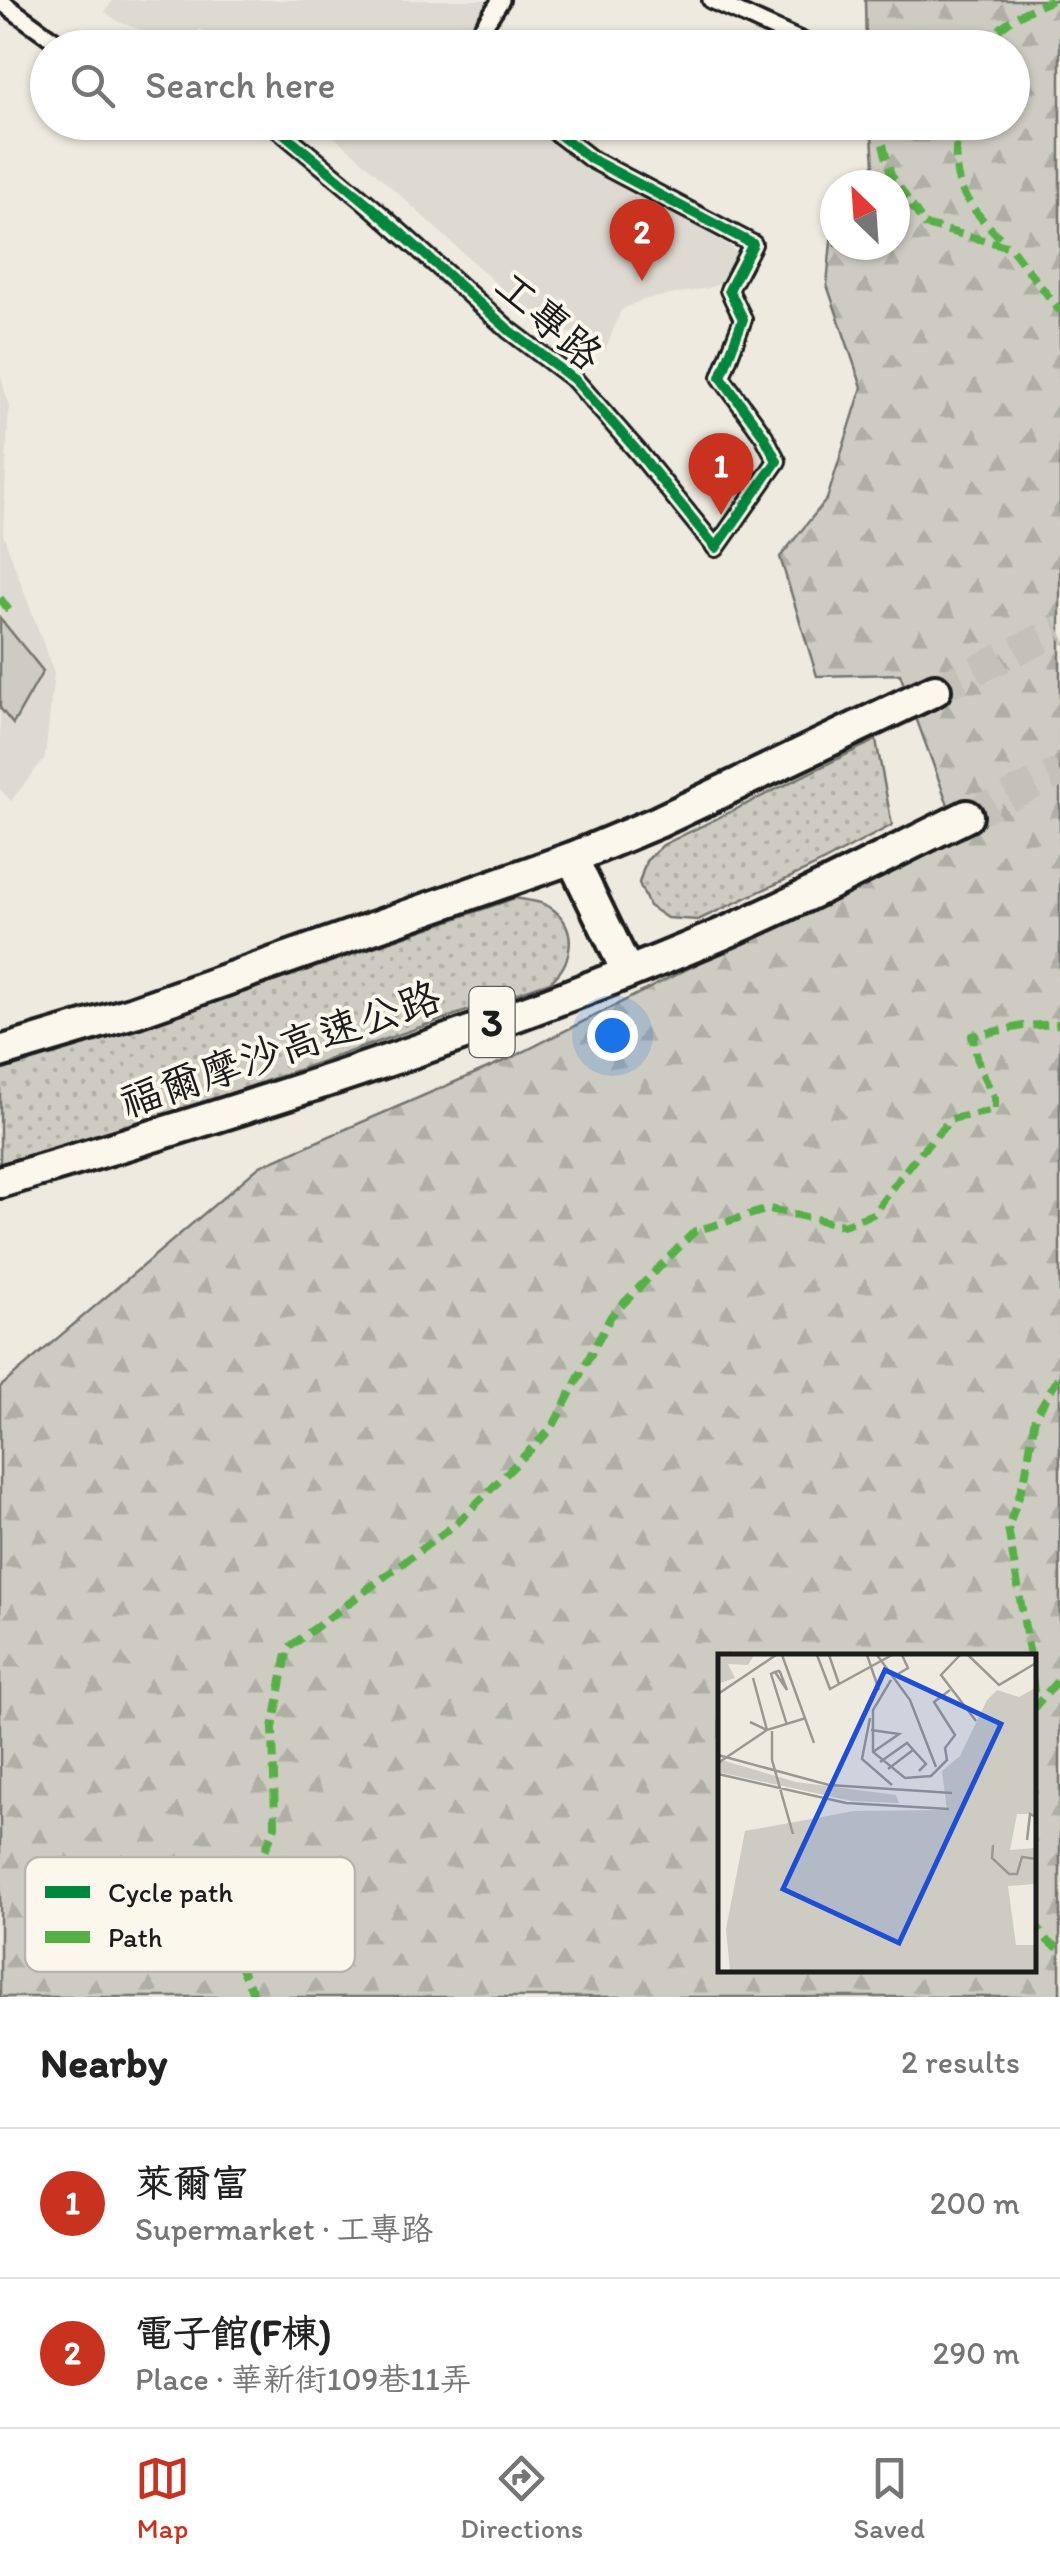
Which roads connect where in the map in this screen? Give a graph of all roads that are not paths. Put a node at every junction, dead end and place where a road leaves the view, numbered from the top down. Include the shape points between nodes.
1 (501, 0) edge
2 (710, 0) edge
3 (0, 1) edge
4 (40, 30) edge
5 (480, 30) edge
6 (777, 30) edge
7 (292, 140) edge
8 (566, 140) edge
9 (935, 690) tunnel mouth
10 (967, 816) tunnel mouth
11 (572, 858) junction
12 (627, 971) junction
13 (0, 1052) edge
14 (0, 1182) edge

1 - 5 street
2 - 6 street
3 - 4 street
7 - 8 street, 工專路 via 575,380 716,548 777,461 721,377 743,319 730,290 753,244
9 - 11 highway, 福爾摩沙高速公路
10 - 12 highway, 福爾摩沙高速公路 / 3 via 709,940
11 - 12 highway
11 - 13 highway, 福爾摩沙高速公路 via 134,1012
12 - 14 highway, 福爾摩沙高速公路 / 3 via 327,1082

